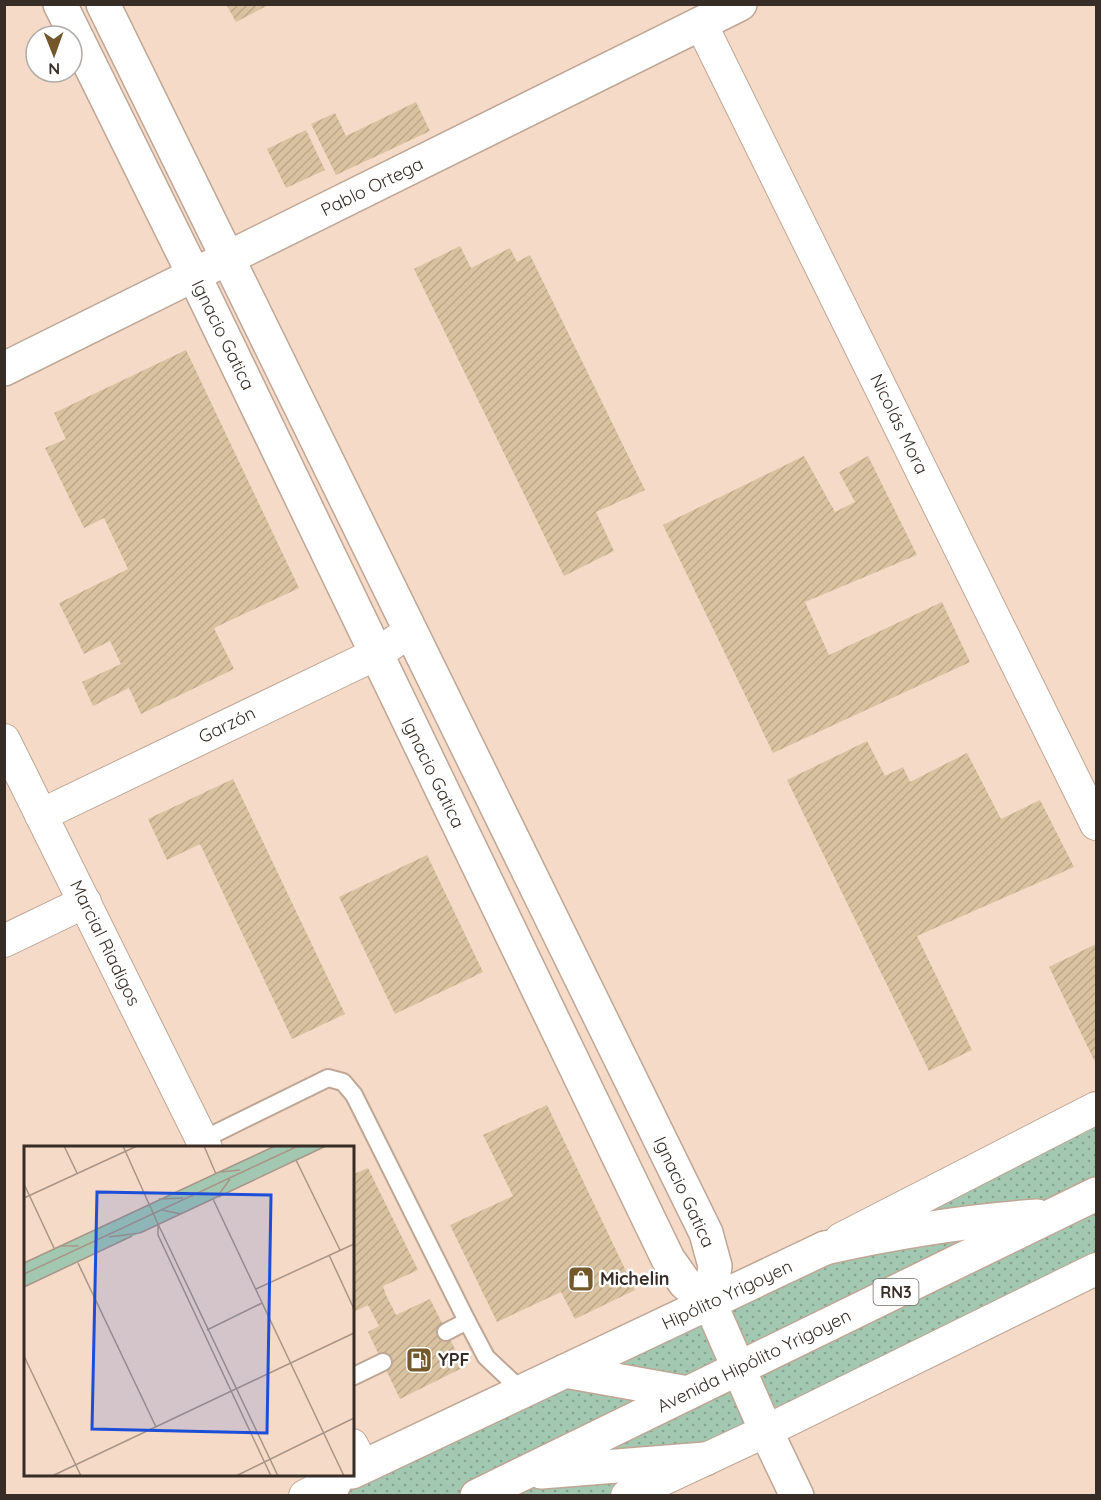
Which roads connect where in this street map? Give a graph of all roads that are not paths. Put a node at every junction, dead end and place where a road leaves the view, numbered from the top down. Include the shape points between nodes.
1 (60, 4) edge
2 (103, 4) edge
3 (740, 4) edge
4 (701, 24) junction
5 (228, 258) junction
6 (194, 275) junction
7 (4, 369) edge
8 (411, 631) junction
9 (376, 654) junction
10 (4, 740) edge
11 (42, 815) junction
12 (1096, 824) edge
13 (85, 902) junction
14 (4, 941) edge
15 (1096, 1108) edge
16 (204, 1144) edge
17 (1096, 1194) edge
18 (1054, 1215) junction
19 (825, 1248) junction
20 (1096, 1269) edge
21 (710, 1303) junction
22 (467, 1321) junction
23 (446, 1332) dead end
24 (383, 1362) dead end
25 (738, 1369) junction
26 (565, 1371) junction
27 (354, 1376) edge
28 (522, 1392) junction
29 (688, 1393) junction
30 (766, 1431) junction
31 (705, 1459) junction
32 (354, 1469) edge
33 (522, 1473) junction
34 (340, 1476) edge
35 (305, 1496) edge
36 (477, 1496) edge
37 (627, 1496) edge
38 (797, 1496) edge

1 - 6 main road, Ignacio Gatica
2 - 5 main road, Ignacio Gatica
3 - 4 main road, Pablo Ortega
4 - 5 main road, Pablo Ortega
4 - 12 street, Nicolás Mora
5 - 6 main road, Pablo Ortega
5 - 8 main road, Ignacio Gatica
6 - 7 main road, Pablo Ortega
6 - 9 main road, Ignacio Gatica
8 - 9 street, Garzón
8 - 21 main road, Ignacio Gatica via 706,1233 715,1266
9 - 11 street, Garzón
9 - 21 main road, Ignacio Gatica via 668,1259 686,1283
10 - 11 street, Marcial Riadigos
11 - 13 street, Marcial Riadigos
13 - 14 street
13 - 16 street, Marcial Riadigos
15 - 19 street, Hipólito Yrigoyen
16 - 22 lane via 328,1078 343,1083 354,1095
17 - 18 main road, Avenida Hipólito Yrigoyen / RN3
18 - 19 main road via 922,1227
18 - 25 main road, Avenida Hipólito Yrigoyen / RN3
19 - 21 main road, Hipólito Yrigoyen
20 - 30 street
21 - 25 main road
21 - 26 main road, Hipólito Yrigoyen
22 - 23 lane
22 - 28 lane via 486,1357
24 - 27 lane
25 - 29 main road, Avenida Hipólito Yrigoyen / RN3
25 - 30 main road
26 - 28 main road, Hipólito Yrigoyen
26 - 29 main road
28 - 32 main road, Hipólito Yrigoyen
29 - 33 main road, Avenida Hipólito Yrigoyen / RN3
30 - 31 street
30 - 38 main road
31 - 33 main road
31 - 37 street
33 - 36 main road, Avenida Hipólito Yrigoyen / RN3
34 - 35 street, Hipólito Yrigoyen

